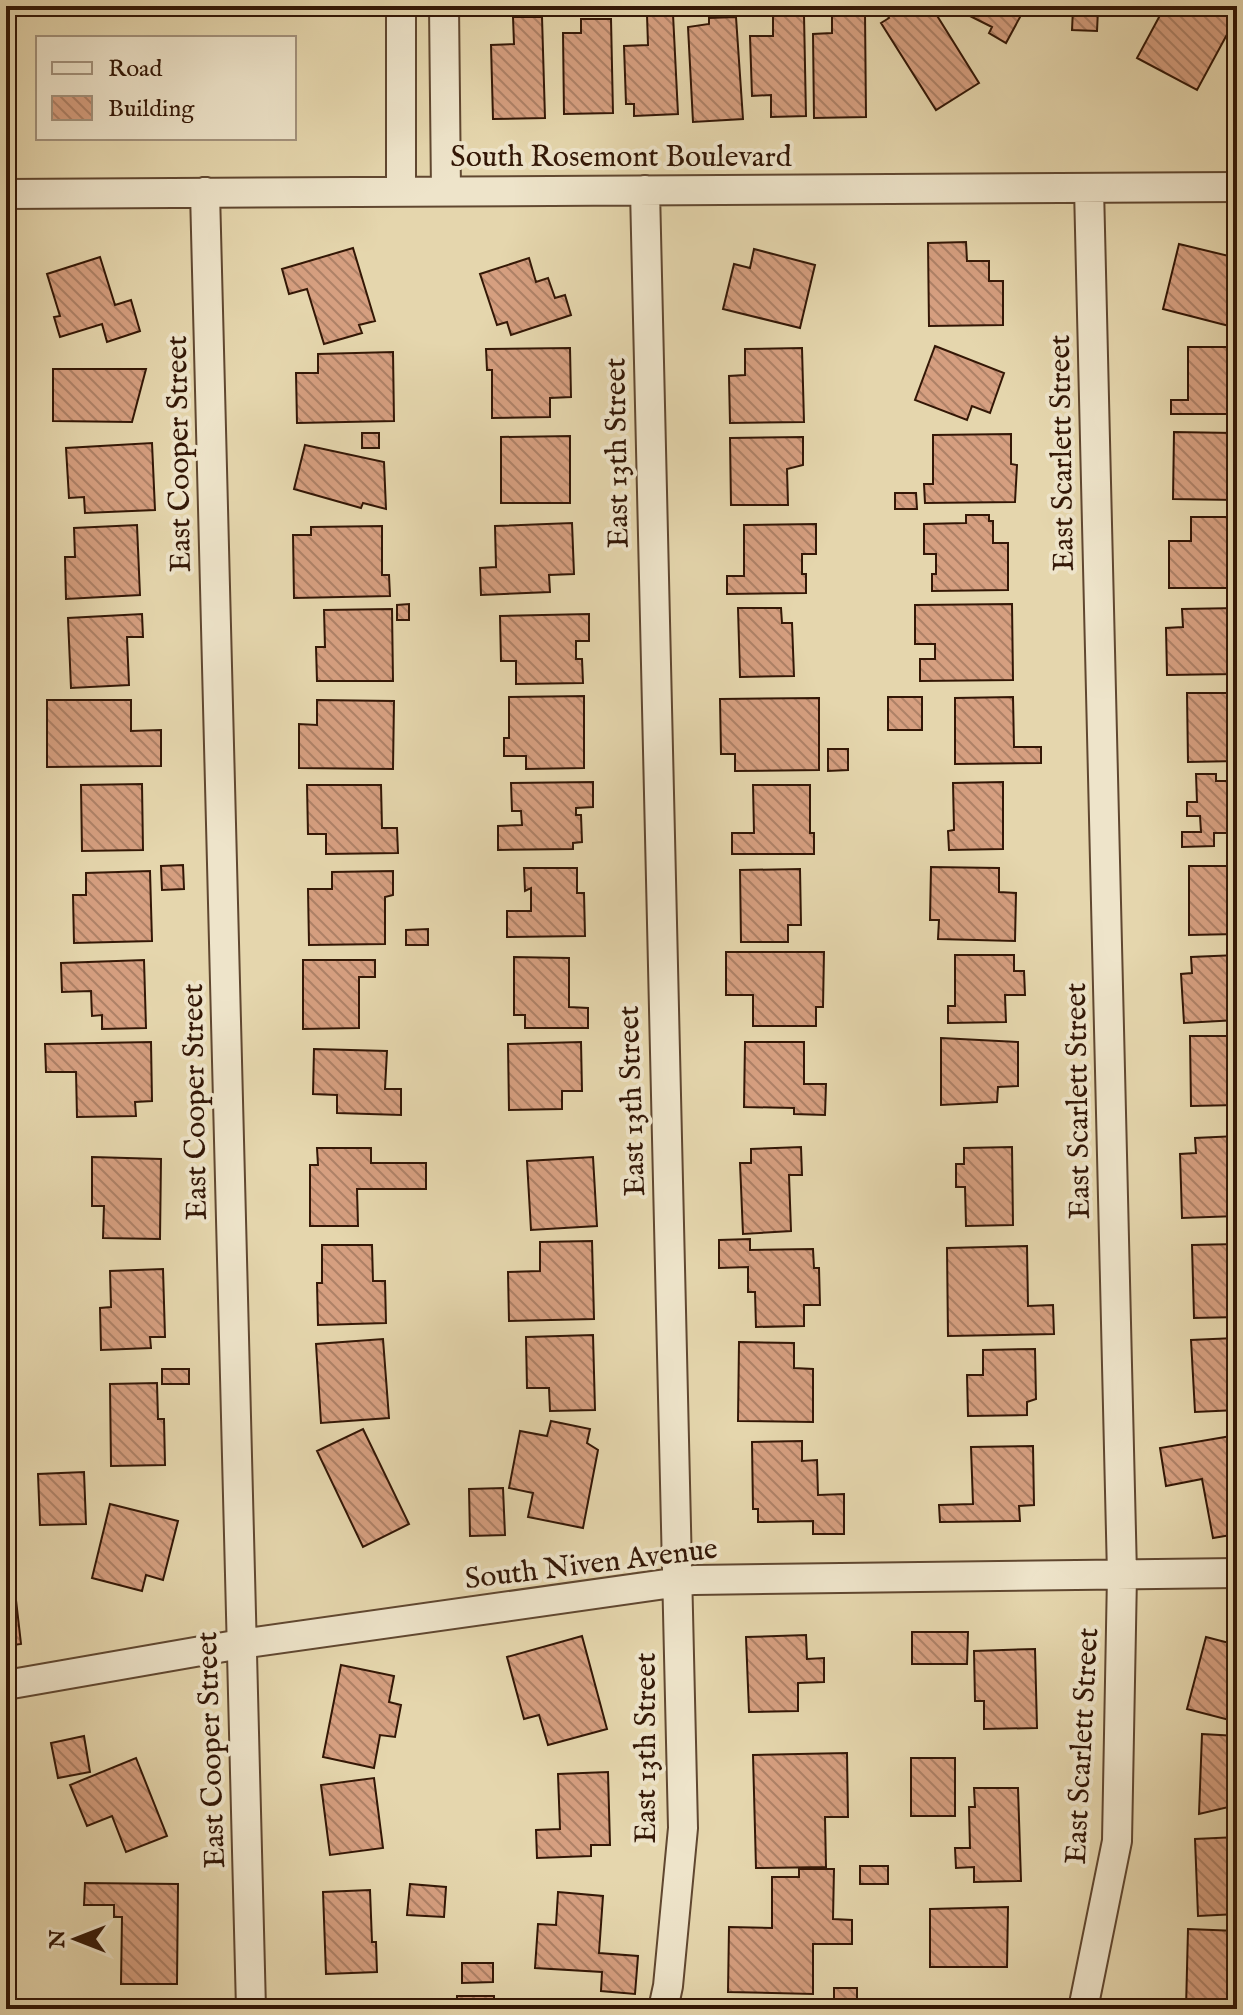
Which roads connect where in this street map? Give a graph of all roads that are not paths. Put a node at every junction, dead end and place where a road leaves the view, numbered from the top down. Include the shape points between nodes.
1 (401, 6) edge
2 (444, 6) edge
3 (1237, 187) edge
4 (1089, 188) junction
5 (645, 190) junction
6 (446, 191) junction
7 (205, 192) junction
8 (401, 192) junction
9 (6, 194) edge
10 (1237, 1573) edge
11 (1122, 1575) junction
12 (678, 1582) junction
13 (241, 1644) junction
14 (6, 1685) edge
15 (251, 2009) edge
16 (663, 2009) edge
17 (1083, 2009) edge

1 - 8 street
2 - 6 street
3 - 4 street, South Rosemont Boulevard
4 - 5 street, South Rosemont Boulevard
4 - 11 street, East Scarlett Street
5 - 6 street, South Rosemont Boulevard
5 - 12 street, East 13th Street
6 - 8 street, South Rosemont Boulevard
7 - 8 street, South Rosemont Boulevard
7 - 9 street, South Rosemont Boulevard
7 - 13 street, East Cooper Street
10 - 11 street, South Niven Avenue
11 - 12 street, South Niven Avenue
11 - 17 street, East Scarlett Street via 1117,1841
12 - 13 street, South Niven Avenue
12 - 16 street, East 13th Street via 683,1828
13 - 14 street, South Niven Avenue
13 - 15 street, East Cooper Street

